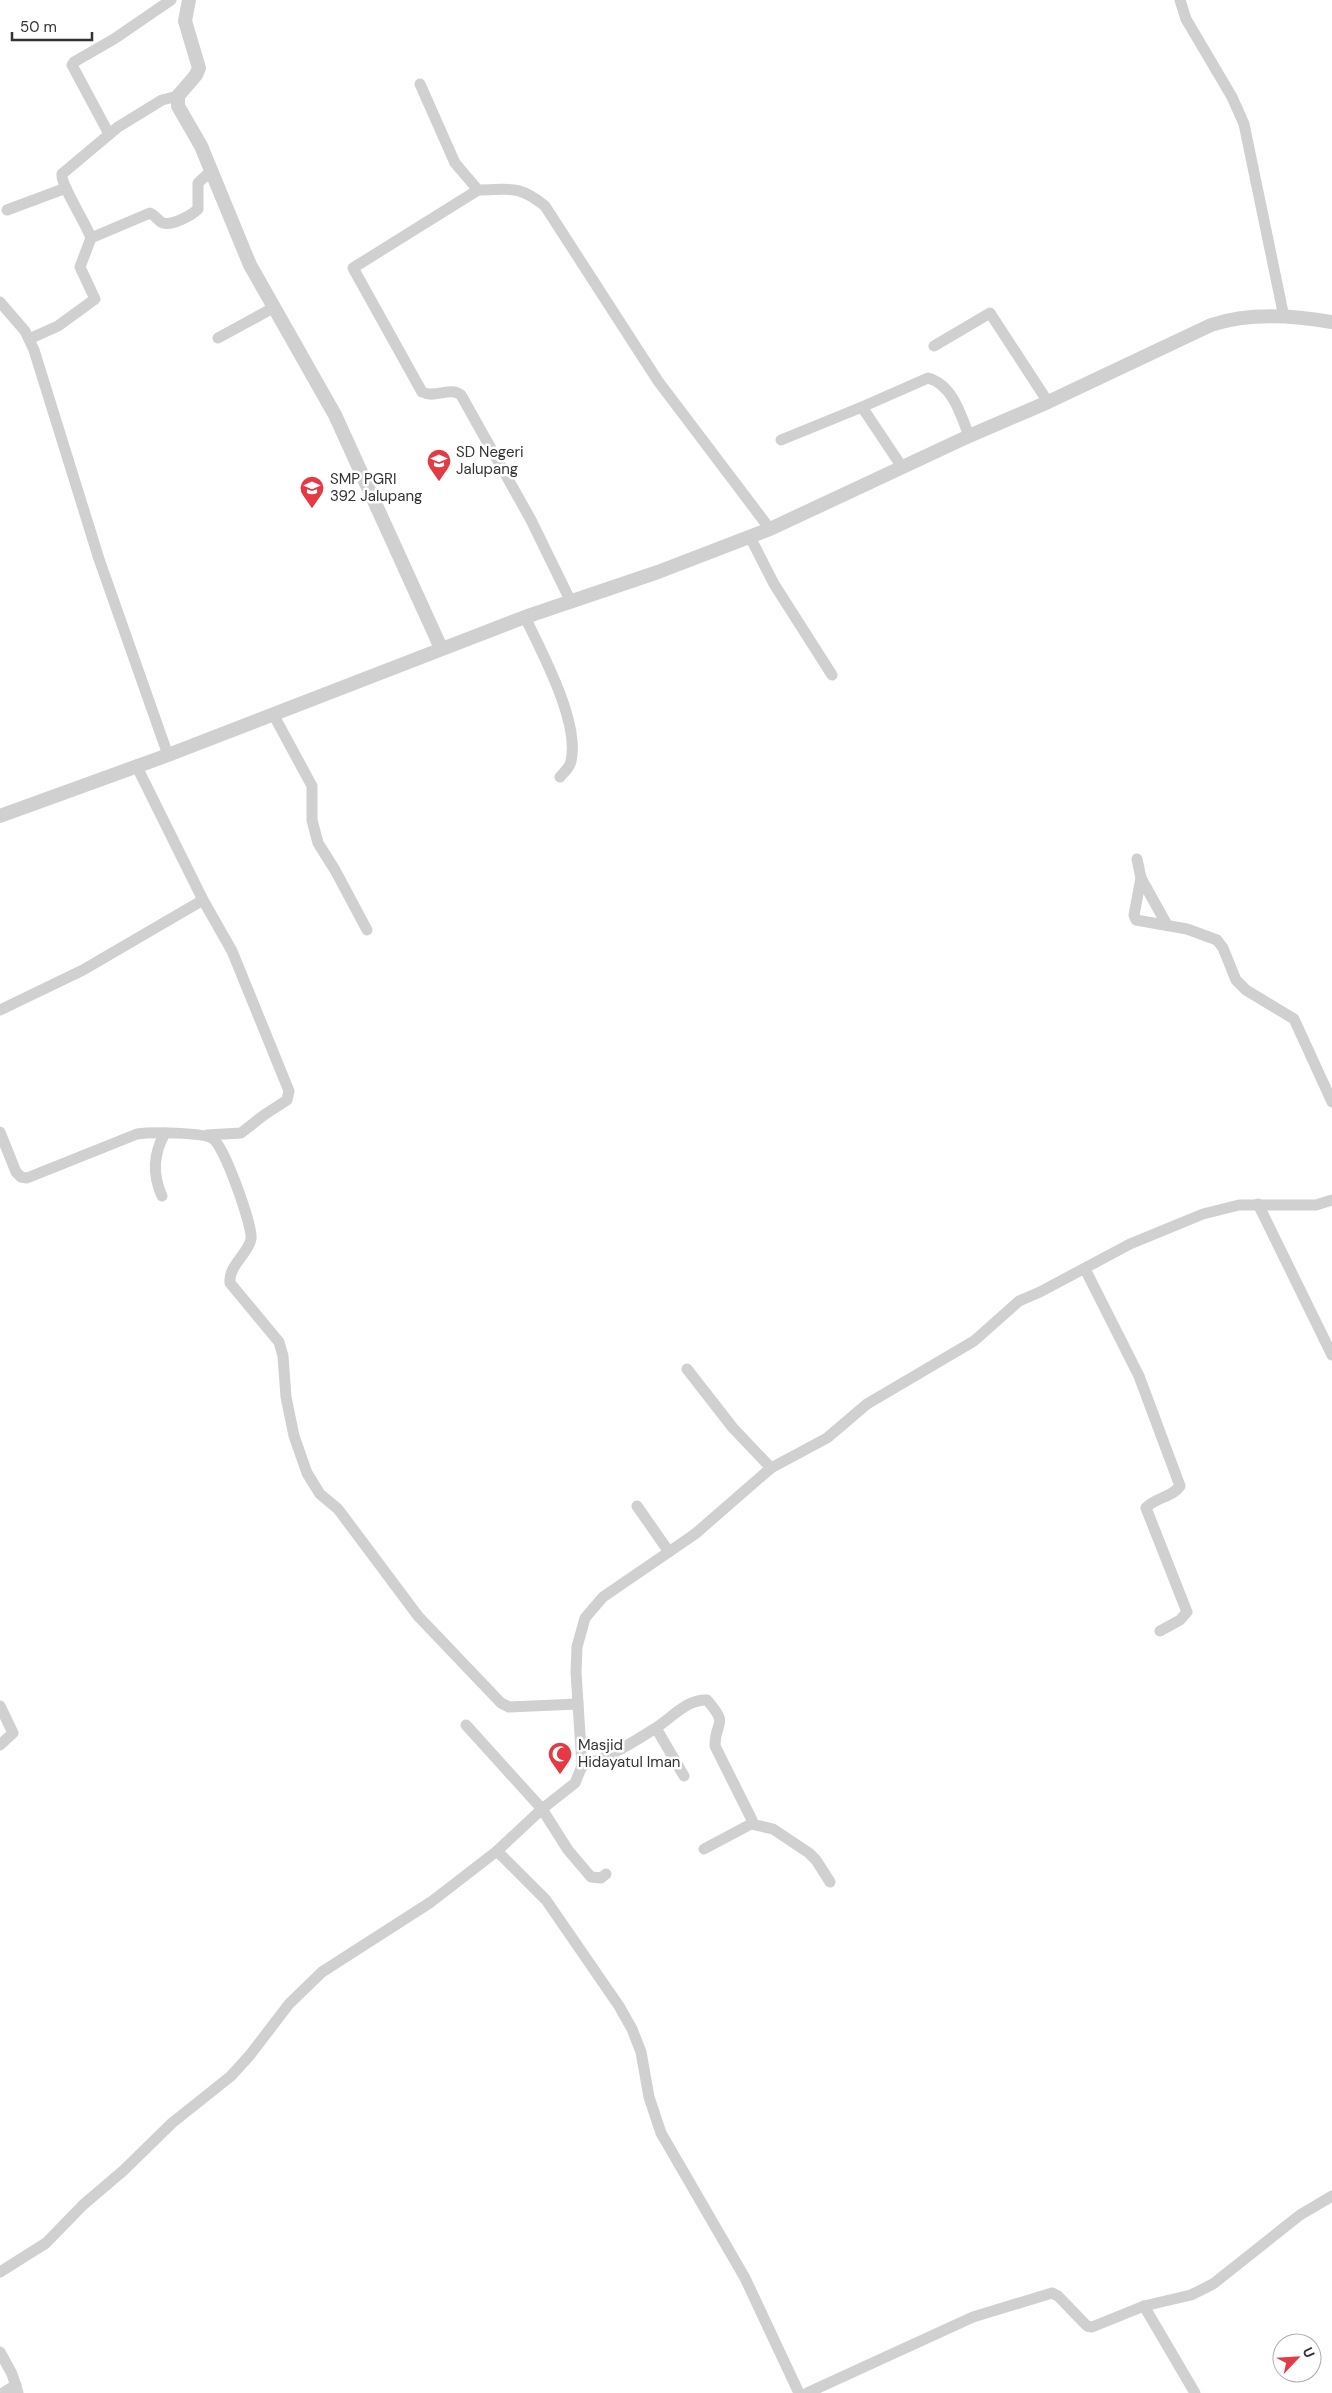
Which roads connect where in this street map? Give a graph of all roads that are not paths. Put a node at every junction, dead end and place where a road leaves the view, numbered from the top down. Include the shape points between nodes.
1 (170, 0) edge
2 (189, 0) edge
3 (1180, 0) edge
4 (420, 84) dead end
5 (178, 96) junction
6 (109, 134) junction
7 (212, 170) junction
8 (66, 188) junction
9 (478, 190) junction
10 (7, 210) dead end
11 (91, 238) junction
12 (0, 302) edge
13 (273, 308) junction
14 (1284, 317) junction
15 (1332, 322) edge
16 (218, 338) dead end
17 (29, 339) junction
18 (934, 346) dead end
19 (1048, 402) junction
20 (862, 408) junction
21 (969, 436) junction
22 (781, 440) dead end
23 (902, 467) junction
24 (770, 529) junction
25 (750, 537) junction
26 (571, 602) junction
27 (525, 617) junction
28 (441, 648) junction
29 (832, 675) dead end
30 (272, 714) junction
31 (168, 755) junction
32 (136, 765) junction
33 (560, 777) dead end
34 (0, 816) edge
35 (1137, 858) dead end
36 (1141, 878) junction
37 (203, 900) junction
38 (1167, 925) junction
39 (367, 930) dead end
40 (0, 1010) edge
41 (1332, 1102) edge
42 (0, 1132) edge
43 (165, 1133) junction
44 (206, 1136) junction
45 (162, 1196) dead end
46 (1332, 1200) edge
47 (1258, 1204) junction
48 (1085, 1270) junction
49 (1332, 1356) edge
50 (687, 1369) dead end
51 (771, 1468) junction
52 (637, 1506) dead end
53 (669, 1552) junction
54 (1160, 1631) dead end
55 (578, 1704) junction
56 (0, 1706) edge
57 (466, 1725) dead end
58 (656, 1728) junction
59 (0, 1745) edge
60 (582, 1766) junction
61 (684, 1776) dead end
62 (542, 1809) junction
63 (751, 1824) junction
64 (704, 1849) dead end
65 (497, 1851) junction
66 (606, 1874) dead end
67 (830, 1882) dead end
68 (1332, 2196) edge
69 (0, 2272) edge
70 (1144, 2306) junction
71 (0, 2352) edge
72 (17, 2389) edge
73 (3, 2393) edge
74 (799, 2393) edge
75 (807, 2393) edge
76 (1195, 2393) edge

1 - 6 street via 72,66
2 - 5 street via 185,21 199,68
3 - 14 street via 1186,19 1232,97 1244,124
4 - 9 street via 456,163
5 - 6 street via 162,100
5 - 7 street via 180,110
6 - 8 street via 62,174
7 - 11 street via 198,184 198,209 194,212 168,224 150,213
7 - 13 street via 250,265
8 - 10 street
8 - 11 street
9 - 24 street via 516,188 545,206 658,381
9 - 26 street via 353,268 422,392 433,396 450,392 461,395 531,520
11 - 17 street via 80,267 96,299 58,326
12 - 17 street
13 - 16 street
13 - 28 street via 318,382 353,451
14 - 15 street
14 - 19 street via 1230,319 1211,325
17 - 31 street via 99,559
18 - 19 street via 990,313
19 - 21 street
20 - 21 street via 928,378 937,380 954,401
20 - 22 street
20 - 23 street
21 - 23 street
23 - 24 street
24 - 25 street
25 - 26 street
25 - 29 street via 774,584
26 - 27 street
27 - 28 street
27 - 33 street via 558,688 570,727 571,762
28 - 30 street
30 - 31 street
30 - 39 street via 312,786 312,820 318,843
31 - 32 street
32 - 34 street
32 - 37 street
35 - 36 street
36 - 38 street
36 - 38 street via 1135,918 1138,922
37 - 40 street via 83,970
37 - 44 street via 238,966 288,1091 287,1100 241,1133
38 - 41 street via 1217,940 1236,980 1246,990 1294,1019
42 - 43 street via 16,1172 27,1178 124,1138
43 - 44 street
43 - 45 street via 155,1163
44 - 55 street via 214,1139 221,1150 251,1226 251,1240 230,1275 230,1283 279,1342 284,1356 284,1382 294,1436 307,1473 320,1494 338,1509 418,1616 501,1703 509,1707
46 - 47 street via 1316,1205
47 - 48 street via 1203,1214 1130,1244
47 - 49 street
48 - 51 street via 1019,1301 974,1341 867,1404 827,1438
48 - 54 street via 1139,1376 1180,1486 1146,1508 1187,1612 1180,1620
50 - 51 street via 733,1428
51 - 53 street via 695,1534
52 - 53 street
53 - 55 street via 603,1597 585,1618 577,1647
55 - 60 street
56 - 59 street via 13,1733
57 - 62 street
58 - 60 street
58 - 61 street
58 - 63 street via 696,1700 707,1700 720,1717 715,1746 744,1802
60 - 62 street via 575,1783
62 - 65 street
62 - 66 street via 568,1850 592,1877 600,1878
63 - 64 street
63 - 67 street via 773,1829 809,1853
65 - 69 street via 424,1906 322,1972 289,2004 231,2076 172,2123 46,2243
65 - 74 street via 546,1900 632,2029 661,2133 745,2278
68 - 70 street via 1300,2215 1213,2284 1191,2296
70 - 75 street via 1092,2327 1052,2293 973,2317
70 - 76 street
71 - 72 street
72 - 73 street

